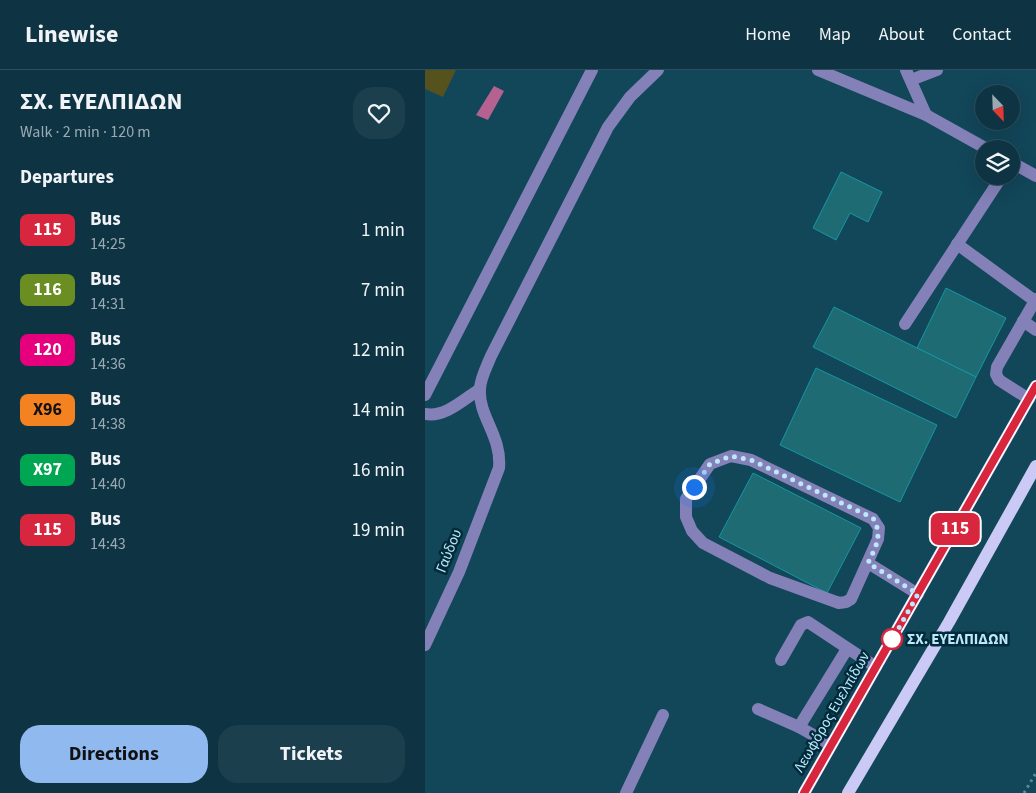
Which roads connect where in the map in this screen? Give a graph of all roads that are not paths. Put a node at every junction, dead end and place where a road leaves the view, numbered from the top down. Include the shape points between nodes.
1 (592, 70) edge
2 (658, 70) edge
3 (818, 70) edge
4 (937, 70) edge
5 (908, 75) edge
6 (926, 115) junction
7 (975, 142) edge
8 (1020, 167) edge
9 (1036, 176) edge
10 (996, 185) edge
11 (957, 244) junction
12 (1035, 300) edge
13 (1023, 322) junction
14 (905, 324) dead end
15 (1036, 330) edge
16 (1036, 386) edge
17 (480, 389) junction
18 (425, 396) edge
19 (1029, 398) junction
20 (425, 414) edge
21 (1036, 466) edge
22 (868, 563) junction
23 (918, 594) junction
24 (425, 645) edge
25 (847, 649) junction
26 (781, 660) dead end
27 (876, 667) junction
28 (758, 709) dead end
29 (663, 714) dead end
30 (799, 727) junction
31 (831, 745) junction
32 (626, 793) edge
33 (804, 793) edge
34 (848, 793) edge

1 - 18 street
2 - 17 street via 630,97 608,127 491,356
3 - 6 street
4 - 5 street
5 - 6 street
6 - 7 street
8 - 9 street
10 - 11 street
11 - 12 street
11 - 14 street
12 - 13 street
13 - 15 street
13 - 19 street via 996,374 999,380
16 - 19 main road, Λεωφόρος Ευελπίδων
17 - 20 street via 445,412
17 - 24 street, Γαύδου via 482,407 500,455 499,468 459,572
19 - 23 main road, Λεωφόρος Ευελπίδων
21 - 34 main road via 940,639
22 - 22 street via 851,599 839,603 830,600 770,578 703,543 692,531 686,517 686,499 710,464 731,456 751,460 873,518 879,528 878,539
22 - 23 street
23 - 27 main road, Λεωφόρος Ευελπίδων
25 - 26 street via 804,622
25 - 27 street
25 - 30 street
27 - 31 main road, Λεωφόρος Ευελπίδων
28 - 30 street
29 - 32 street
30 - 31 street
31 - 33 main road, Λεωφόρος Ευελπίδων

